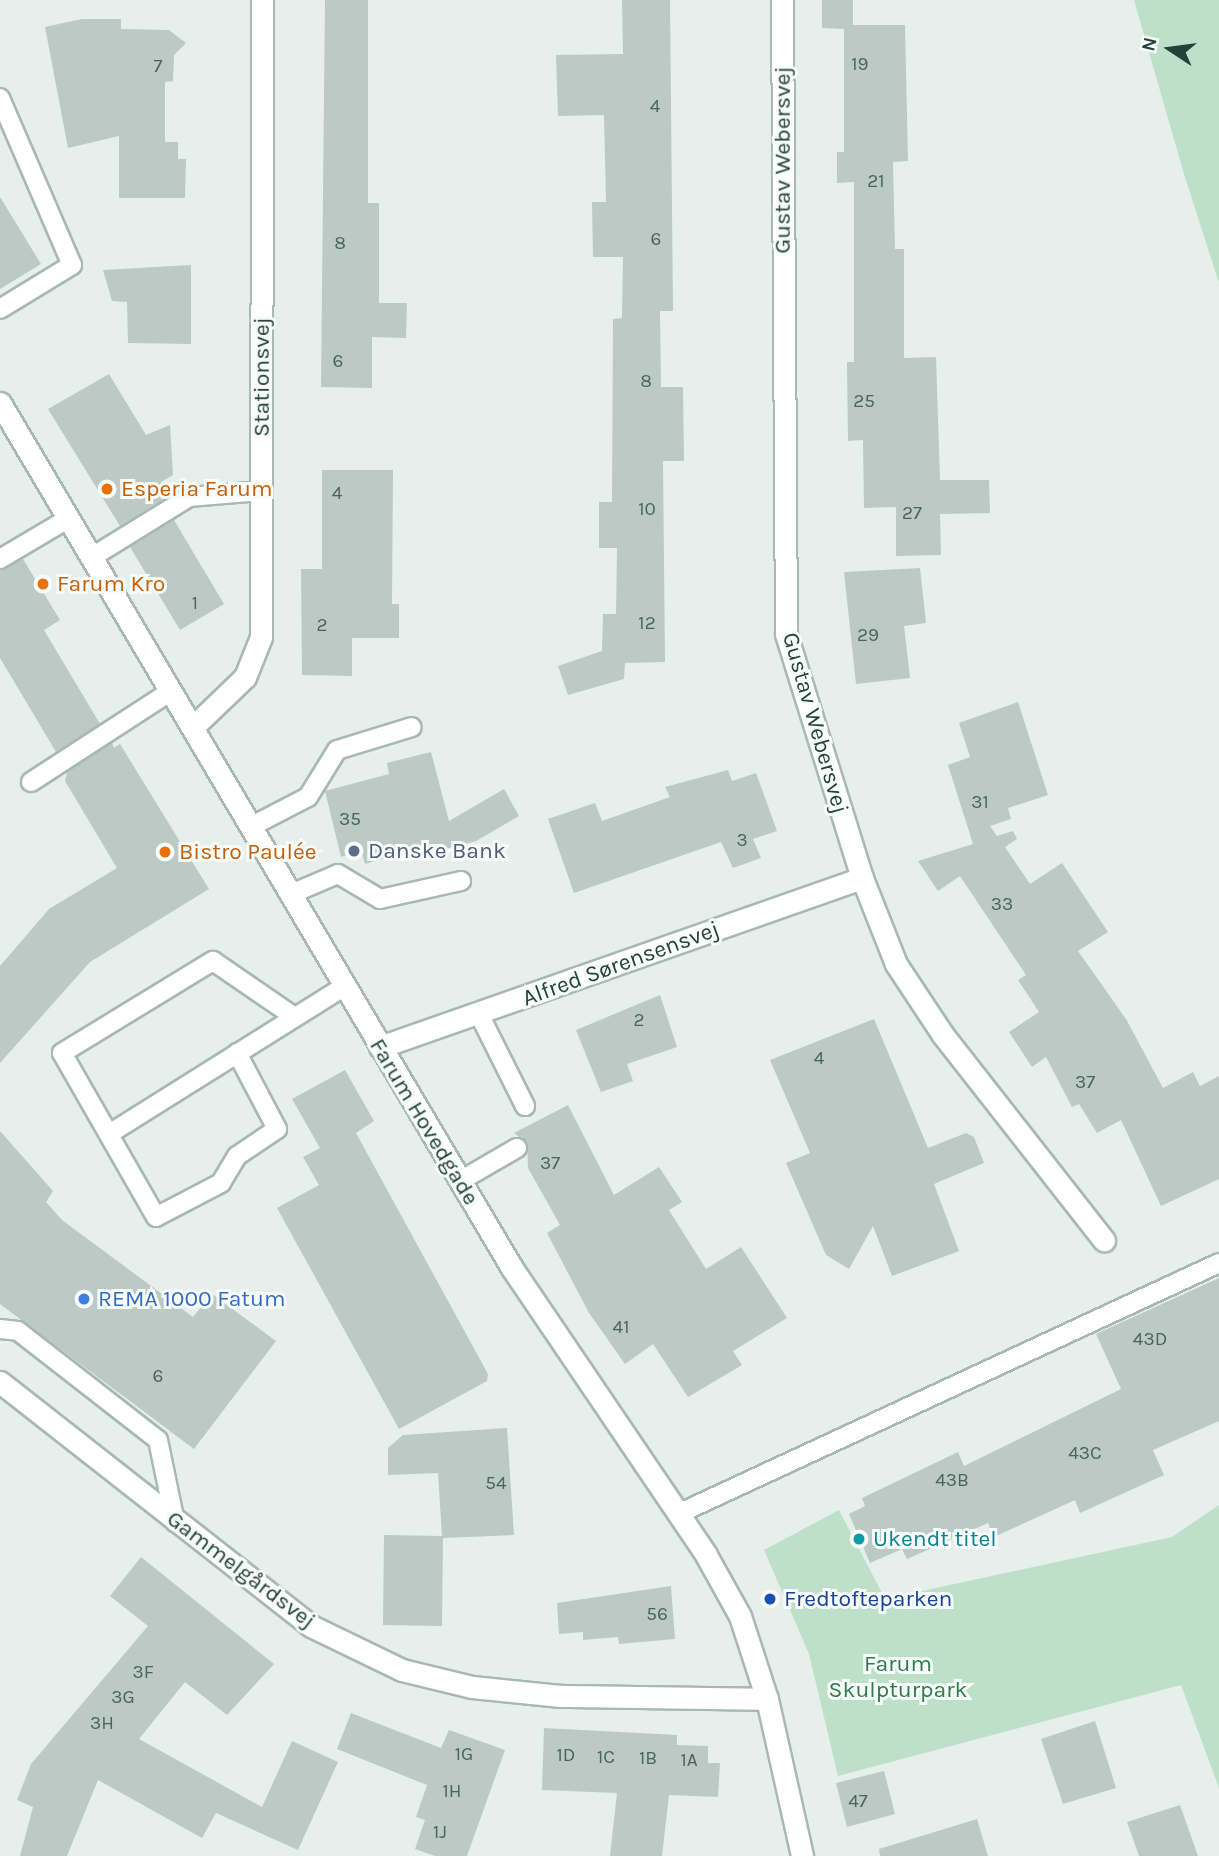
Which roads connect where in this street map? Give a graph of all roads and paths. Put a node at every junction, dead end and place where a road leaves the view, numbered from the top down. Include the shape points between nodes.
1 (262, 0) edge
2 (782, 0) edge
3 (0, 98) edge
4 (0, 309) edge
5 (0, 402) edge
6 (261, 491) junction
7 (69, 518) junction
8 (92, 557) junction
9 (0, 559) edge
10 (172, 691) junction
11 (193, 727) junction
12 (412, 727) dead end
13 (31, 782) dead end
14 (252, 826) junction
15 (862, 878) junction
16 (461, 881) dead end
17 (291, 894) junction
18 (343, 987) junction
19 (479, 1014) junction
20 (293, 1016) junction
21 (380, 1047) junction
22 (237, 1053) junction
23 (525, 1107) dead end
24 (109, 1134) junction
25 (517, 1148) dead end
26 (460, 1181) junction
27 (1104, 1240) dead end
28 (1219, 1263) edge
29 (0, 1329) edge
30 (0, 1382) edge
31 (680, 1513) junction
32 (175, 1522) junction
33 (767, 1699) junction
34 (802, 1856) edge

1 - 6 street, Stationsvej
2 - 15 street, Gustav Webersvej via 786,634
3 - 4 lane via 72,265
5 - 7 street, Farum Hovedgade
6 - 8 lane via 189,497
6 - 11 street, Stationsvej via 256,659 236,690
7 - 8 street, Farum Hovedgade
7 - 9 lane
8 - 10 street, Farum Hovedgade
10 - 11 street, Farum Hovedgade
10 - 13 lane
11 - 14 street, Farum Hovedgade
12 - 14 lane via 337,750 308,797
14 - 17 street, Farum Hovedgade
15 - 19 street, Alfred Sørensensvej
15 - 27 street, Gustav Webersvej via 896,964 936,1025
16 - 17 lane via 380,899 338,874
17 - 18 street, Farum Hovedgade
18 - 20 lane
18 - 21 street, Farum Hovedgade
19 - 21 street, Alfred Sørensensvej
19 - 23 lane
20 - 22 lane
20 - 24 lane via 213,961 62,1053
21 - 26 street, Farum Hovedgade
22 - 24 lane
22 - 24 lane via 276,1129 237,1156 221,1183 156,1217
25 - 26 lane
26 - 31 street, Farum Hovedgade via 512,1268
28 - 31 lane
29 - 32 lane via 18,1331 158,1440
30 - 32 street, Gammelgårdsvej
31 - 33 street, Farum Hovedgade via 740,1616
32 - 33 street, Gammelgårdsvej via 311,1626 402,1670 472,1688 561,1696
33 - 34 street, Farum Hovedgade

